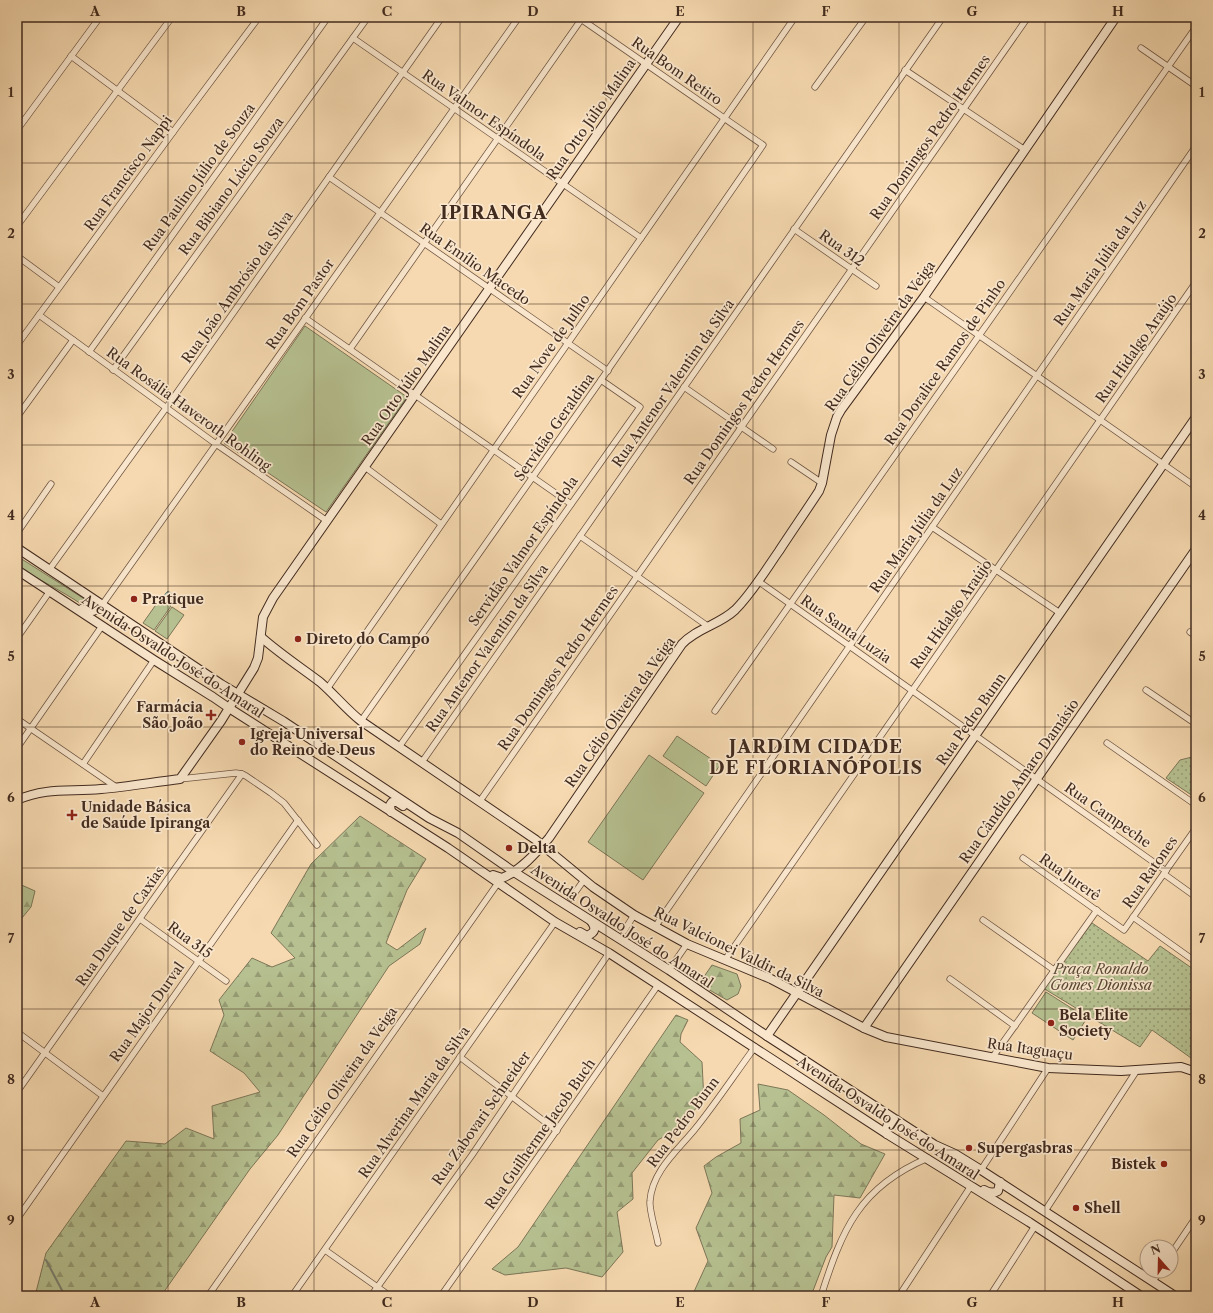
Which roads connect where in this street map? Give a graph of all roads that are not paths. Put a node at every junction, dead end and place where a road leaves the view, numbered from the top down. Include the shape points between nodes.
1 (100, 17) edge
2 (172, 17) edge
3 (259, 17) edge
4 (328, 17) edge
5 (368, 17) edge
6 (442, 17) edge
7 (518, 17) edge
8 (679, 17) edge
9 (795, 17) edge
10 (866, 17) edge
11 (943, 17) edge
12 (1028, 17) edge
13 (1116, 17) edge
14 (581, 18) edge
15 (1196, 26) edge
16 (352, 38) junction
17 (1141, 48) dead end
18 (71, 56) junction
19 (646, 64) junction
20 (1168, 67) junction
21 (906, 70) junction
22 (403, 73) junction
23 (1196, 86) edge
24 (816, 87) dead end
25 (117, 90) junction
26 (454, 108) junction
27 (963, 110) junction
28 (724, 118) junction
29 (17, 130) edge
30 (173, 132) junction
31 (498, 139) junction
32 (763, 145) joint
33 (1196, 146) edge
34 (1025, 150) junction
35 (329, 177) junction
36 (562, 184) junction
37 (380, 212) junction
38 (17, 226) edge
39 (794, 229) junction
40 (641, 238) junction
41 (424, 243) junction
42 (17, 256) edge
43 (852, 269) junction
44 (1196, 282) edge
45 (876, 286) dead end
46 (59, 287) junction
47 (490, 288) junction
48 (924, 297) junction
49 (39, 315) junction
50 (305, 318) junction
51 (979, 335) junction
52 (73, 340) junction
53 (568, 343) junction
54 (17, 345) edge
55 (350, 349) junction
56 (89, 352) junction
57 (113, 370) junction
58 (608, 370) junction
59 (1037, 376) junction
60 (601, 380) junction
61 (684, 387) junction
62 (415, 395) junction
63 (166, 408) junction
64 (17, 417) edge
65 (1196, 417) edge
66 (1100, 420) junction
67 (741, 427) junction
68 (216, 444) junction
69 (773, 449) dead end
70 (494, 450) junction
71 (791, 462) dead end
72 (1163, 464) junction
73 (365, 467) junction
74 (533, 478) junction
75 (822, 483) junction
76 (51, 484) dead end
77 (1196, 487) edge
78 (571, 504) junction
79 (327, 521) junction
80 (441, 524) junction
81 (932, 527) junction
82 (17, 533) edge
83 (580, 536) junction
84 (17, 548) edge
85 (1196, 549) edge
86 (17, 570) edge
87 (49, 570) junction
88 (996, 570) junction
89 (637, 576) junction
90 (758, 581) junction
91 (50, 591) junction
92 (790, 604) junction
93 (102, 605) junction
94 (1060, 613) junction
95 (102, 626) junction
96 (709, 627) junction
97 (1190, 632) dead end
98 (1196, 636) edge
99 (261, 637) junction
100 (17, 638) edge
101 (850, 646) junction
102 (154, 660) junction
103 (327, 689) junction
104 (912, 690) junction
105 (1146, 690) dead end
106 (238, 695) junction
107 (229, 708) junction
108 (715, 710) dead end
109 (17, 719) edge
110 (361, 721) junction
111 (1196, 724) edge
112 (31, 728) junction
113 (975, 735) junction
114 (1107, 743) dead end
115 (399, 747) junction
116 (17, 748) edge
117 (422, 762) junction
118 (82, 764) junction
119 (242, 774) junction
120 (180, 779) junction
121 (1036, 779) junction
122 (116, 787) junction
123 (17, 800) edge
124 (480, 801) junction
125 (1196, 805) edge
126 (391, 812) junction
127 (429, 818) junction
128 (298, 820) junction
129 (1196, 829) edge
130 (317, 845) dead end
131 (542, 846) junction
132 (1023, 858) dead end
133 (478, 869) junction
134 (514, 872) junction
135 (1165, 872) junction
136 (584, 880) junction
137 (498, 883) junction
138 (1196, 897) edge
139 (571, 898) dead end
140 (1097, 910) junction
141 (634, 915) junction
142 (1133, 917) junction
143 (140, 918) junction
144 (983, 920) dead end
145 (590, 921) junction
146 (555, 922) junction
147 (655, 927) junction
148 (1124, 930) joint
149 (624, 931) dead end
150 (686, 944) junction
151 (609, 953) junction
152 (725, 960) junction
153 (198, 961) junction
154 (1196, 962) edge
155 (669, 970) junction
156 (1054, 970) junction
157 (950, 979) dead end
158 (226, 981) dead end
159 (658, 985) junction
160 (796, 992) junction
161 (1015, 1026) junction
162 (864, 1028) junction
163 (17, 1032) edge
164 (767, 1036) junction
165 (755, 1047) junction
166 (45, 1053) junction
167 (460, 1057) junction
168 (992, 1058) junction
169 (1048, 1068) junction
170 (1137, 1070) junction
171 (1196, 1072) edge
172 (17, 1092) edge
173 (103, 1096) junction
174 (511, 1097) junction
175 (557, 1131) junction
176 (887, 1134) junction
177 (935, 1145) junction
178 (928, 1158) junction
179 (981, 1170) junction
180 (956, 1176) junction
181 (1000, 1182) junction
182 (971, 1186) junction
183 (1045, 1211) junction
184 (1196, 1217) edge
185 (17, 1219) edge
186 (1035, 1226) junction
187 (1179, 1242) edge
188 (658, 1243) dead end
189 (325, 1250) junction
190 (1153, 1281) joint
191 (377, 1287) junction
192 (208, 1296) edge
193 (292, 1296) edge
194 (371, 1296) edge
195 (390, 1296) edge
196 (441, 1296) edge
197 (821, 1296) edge
198 (899, 1296) edge
199 (990, 1296) edge
200 (1141, 1296) edge
201 (1174, 1296) edge

1 - 18 street
2 - 25 street
3 - 30 street, Rua Francisco Nappi
4 - 56 street, Rua Paulino Júlio de Souza
5 - 16 street, Rua Bibiano Lúcio Souza
6 - 22 street, Rua João Ambrósio da Silva
7 - 26 street, Rua Bom Pastor
8 - 19 main road, Rua Otto Júlio Malina
9 - 28 street, Rua Nove de Julho
10 - 24 street
11 - 21 street, Rua Antenor Valentim da Silva
12 - 27 street, Rua Domingos Pedro Hermes
13 - 34 main road, Rua Célio Oliveira da Veiga
14 - 19 street, Rua Bom Retiro
14 - 31 street
15 - 20 street, Rua Doralice Ramos de Pinho
16 - 22 street, Rua Valmor Espíndola
16 - 57 street, Rua Bibiano Lúcio Souza
17 - 20 street
18 - 25 street
18 - 29 street
19 - 28 street, Rua Bom Retiro
19 - 36 main road, Rua Otto Júlio Malina
20 - 23 street
20 - 51 street, Rua Doralice Ramos de Pinho
21 - 27 street
21 - 39 street, Rua Antenor Valentim da Silva
22 - 26 street, Rua Valmor Espíndola
22 - 35 street, Rua João Ambrósio da Silva
25 - 30 street
25 - 38 street
26 - 31 street, Rua Valmor Espíndola
26 - 37 street, Rua Bom Pastor
27 - 34 street
27 - 43 street, Rua Domingos Pedro Hermes
28 - 32 street, Rua Bom Retiro
28 - 40 street, Rua Nove de Julho
30 - 46 street, Rua Francisco Nappi
31 - 36 street, Rua Valmor Espíndola
31 - 41 street
32 - 58 street, Servidão Geraldina
33 - 59 street, Rua Maria Júlia da Luz
34 - 48 main road, Rua Célio Oliveira da Veiga
35 - 37 street, Rua Emílio Macedo
35 - 63 street, Rua João Ambrósio da Silva
36 - 40 street, Rua Valmor Espíndola
36 - 47 main road, Rua Otto Júlio Malina
37 - 41 street, Rua Emílio Macedo
37 - 50 street, Rua Bom Pastor
39 - 43 street, Rua 312
39 - 61 street, Rua Antenor Valentim da Silva
40 - 53 street, Rua Nove de Julho
41 - 47 street, Rua Emílio Macedo
41 - 55 street
42 - 46 street
43 - 45 street, Rua 312
43 - 67 street, Rua Domingos Pedro Hermes
44 - 66 street, Rua Hidalgo Araújo
46 - 49 street, Rua Francisco Nappi
47 - 53 street, Rua Emílio Macedo
47 - 62 main road, Rua Otto Júlio Malina
48 - 51 street
48 - 75 main road, Rua Célio Oliveira da Veiga via 837,417
49 - 52 street, Rua Rosália Haveroth Rohling
49 - 54 street, Rua Francisco Nappi
50 - 55 street
50 - 68 street, Rua Bom Pastor
51 - 59 street
51 - 92 street, Rua Doralice Ramos de Pinho
52 - 56 street, Rua Rosália Haveroth Rohling
52 - 64 street
53 - 58 street, Rua Emílio Macedo
53 - 70 street, Rua Nove de Julho
55 - 62 street
56 - 57 street, Rua Rosália Haveroth Rohling
57 - 63 street, Rua Rosália Haveroth Rohling
58 - 60 street, Servidão Geraldina
59 - 66 street
59 - 81 street, Rua Maria Júlia da Luz
60 - 74 street, Servidão Geraldina
60 - 78 street, Servidão Valmor Espíndola via 640,407
61 - 67 street
61 - 83 street, Rua Antenor Valentim da Silva
62 - 70 street
62 - 73 main road, Rua Otto Júlio Malina
63 - 68 street, Rua Rosália Haveroth Rohling
63 - 87 street, Rua João Ambrósio da Silva
65 - 72 main road, Rua Pedro Bunn
66 - 72 street
66 - 88 street, Rua Hidalgo Araújo
67 - 69 street
67 - 89 street, Rua Domingos Pedro Hermes
68 - 79 street, Rua Rosália Haveroth Rohling
68 - 93 street, Rua Bom Pastor
70 - 74 street
70 - 80 street, Rua Nove de Julho
71 - 75 street
72 - 77 street
72 - 94 main road, Rua Pedro Bunn
73 - 79 main road, Rua Otto Júlio Malina
73 - 80 street
74 - 78 street
74 - 110 street, Servidão Geraldina
75 - 90 main road, Rua Célio Oliveira da Veiga
76 - 82 street
78 - 115 street, Servidão Valmor Espíndola
79 - 99 main road, Rua Otto Júlio Malina via 269,605 262,622
80 - 103 street, Rua Nove de Julho
81 - 88 street
81 - 101 street, Rua Maria Júlia da Luz
83 - 89 street
83 - 117 street, Rua Antenor Valentim da Silva
84 - 87 main road, Avenida Osvaldo José do Amaral
85 - 121 main road, Rua Cândido Amaro Damásio
86 - 91 main road, Avenida Osvaldo José do Amaral
87 - 93 main road, Avenida Osvaldo José do Amaral
88 - 94 street
88 - 104 street, Rua Hidalgo Araújo
89 - 96 street
89 - 124 street, Rua Domingos Pedro Hermes
90 - 92 street, Rua Santa Luzia
90 - 96 main road, Rua Célio Oliveira da Veiga via 731,613
91 - 93 main road via 90,612
91 - 95 main road, Avenida Osvaldo José do Amaral
91 - 100 street
92 - 101 street, Rua Santa Luzia
92 - 108 street, Rua Doralice Ramos de Pinho
93 - 106 main road, Avenida Osvaldo José do Amaral
94 - 113 main road, Rua Pedro Bunn
95 - 102 main road, Avenida Osvaldo José do Amaral
95 - 112 street
96 - 131 main road, Rua Célio Oliveira da Veiga via 692,635 682,644
97 - 98 street
99 - 103 main road, Rua Valcionei Valdir da Silva
99 - 106 main road, Rua Otto Júlio Malina via 258,658
101 - 104 street, Rua Santa Luzia
101 - 147 street, Rua Maria Júlia da Luz
102 - 107 main road, Avenida Osvaldo José do Amaral
102 - 118 street
103 - 110 main road, Rua Valcionei Valdir da Silva
104 - 113 street, Rua Santa Luzia
104 - 152 street, Rua Hidalgo Araújo
105 - 111 street
106 - 107 main road, Rua Otto Júlio Malina
106 - 127 main road, Avenida Osvaldo José do Amaral via 283,720
107 - 120 main road, Rua Otto Júlio Malina
107 - 126 main road, Avenida Osvaldo José do Amaral
109 - 112 street
110 - 115 main road, Rua Valcionei Valdir da Silva
112 - 116 street
112 - 118 street
113 - 121 street, Rua Santa Luzia
113 - 160 main road, Rua Pedro Bunn
114 - 125 street
115 - 117 main road, Rua Valcionei Valdir da Silva
117 - 124 main road, Rua Valcionei Valdir da Silva
118 - 122 street
119 - 120 street
119 - 128 street via 277,797
119 - 143 street, Rua Duque de Caxias
120 - 122 main road
121 - 135 street, Rua Campeche
121 - 162 main road, Rua Cândido Amaro Damásio
122 - 123 main road via 52,791
124 - 131 main road, Rua Valcionei Valdir da Silva
126 - 127 main road via 391,804 394,801 419,816
126 - 133 main road, Avenida Osvaldo José do Amaral
127 - 134 main road, Avenida Osvaldo José do Amaral via 458,833
128 - 130 street
128 - 153 street, Rua Major Durval
129 - 135 street, Rua Ratones
131 - 134 main road, Rua Célio Oliveira da Veiga
131 - 136 main road, Rua Valcionei Valdir da Silva
132 - 140 street, Rua Jurerê
133 - 134 main road via 499,878
133 - 137 main road, Avenida Osvaldo José do Amaral
134 - 145 main road, Avenida Osvaldo José do Amaral
135 - 138 street, Rua Campeche
135 - 142 street, Rua Ratones
136 - 139 street
136 - 141 main road, Rua Valcionei Valdir da Silva
137 - 146 main road, Avenida Osvaldo José do Amaral
137 - 192 street, Rua Célio Oliveira da Veiga
140 - 148 street, Rua Jurerê
140 - 156 street
141 - 147 main road, Rua Valcionei Valdir da Silva
141 - 149 street
142 - 148 street, Rua Ratones
142 - 154 street
143 - 153 street, Rua 315
143 - 166 street, Rua Duque de Caxias
144 - 156 street
145 - 146 main road via 595,930 587,936
145 - 155 main road, Avenida Osvaldo José do Amaral
146 - 151 main road, Avenida Osvaldo José do Amaral
146 - 167 street, Rua Alverina Maria da Silva
147 - 150 main road, Rua Valcionei Valdir da Silva
150 - 152 main road, Rua Valcionei Valdir da Silva
150 - 155 street
151 - 159 main road, Avenida Osvaldo José do Amaral
151 - 174 street, Rua Zabovari Schneider
152 - 160 main road, Rua Valcionei Valdir da Silva
153 - 158 street, Rua 315
153 - 173 street, Rua Major Durval
155 - 164 main road, Avenida Osvaldo José do Amaral
156 - 161 street
157 - 161 street
159 - 165 main road, Avenida Osvaldo José do Amaral
159 - 175 street, Rua Guilherme Jacob Buch
160 - 162 main road, Rua Valcionei Valdir da Silva
160 - 164 main road, Rua Pedro Bunn
161 - 168 street
162 - 168 main road, Rua Itaguaçu via 886,1036
163 - 166 street
164 - 177 main road, Avenida Osvaldo José do Amaral
165 - 176 main road, Avenida Osvaldo José do Amaral
165 - 188 street, Rua Pedro Bunn via 658,1176 649,1202
166 - 172 street, Rua Duque de Caxias
166 - 173 street
167 - 174 street
167 - 189 street, Rua Alverina Maria da Silva
168 - 169 main road, Rua Itaguaçu
169 - 170 main road, Rua Itaguaçu
169 - 179 street
170 - 171 main road, Rua Itaguaçu via 1180,1067
170 - 183 street
173 - 185 street, Rua Major Durval
174 - 175 street
174 - 191 street, Rua Zabovari Schneider
175 - 196 street, Rua Guilherme Jacob Buch
176 - 177 main road via 888,1124 895,1123 918,1139
176 - 178 main road, Avenida Osvaldo José do Amaral
177 - 179 main road, Avenida Osvaldo José do Amaral
178 - 180 main road, Avenida Osvaldo José do Amaral
178 - 197 street via 890,1179 874,1191 861,1206 840,1239
179 - 181 main road, Avenida Osvaldo José do Amaral
180 - 181 main road via 971,1181 989,1193 998,1190
180 - 182 main road, Avenida Osvaldo José do Amaral
181 - 183 main road, Avenida Osvaldo José do Amaral
182 - 186 main road, Avenida Osvaldo José do Amaral
182 - 198 street
183 - 190 main road, Avenida Osvaldo José do Amaral
184 - 187 street
186 - 199 street
186 - 200 main road, Avenida Osvaldo José do Amaral
189 - 191 street
189 - 193 street, Rua Alverina Maria da Silva
190 - 201 main road, Avenida Osvaldo José do Amaral
191 - 194 street, Rua Zabovari Schneider
191 - 195 street

